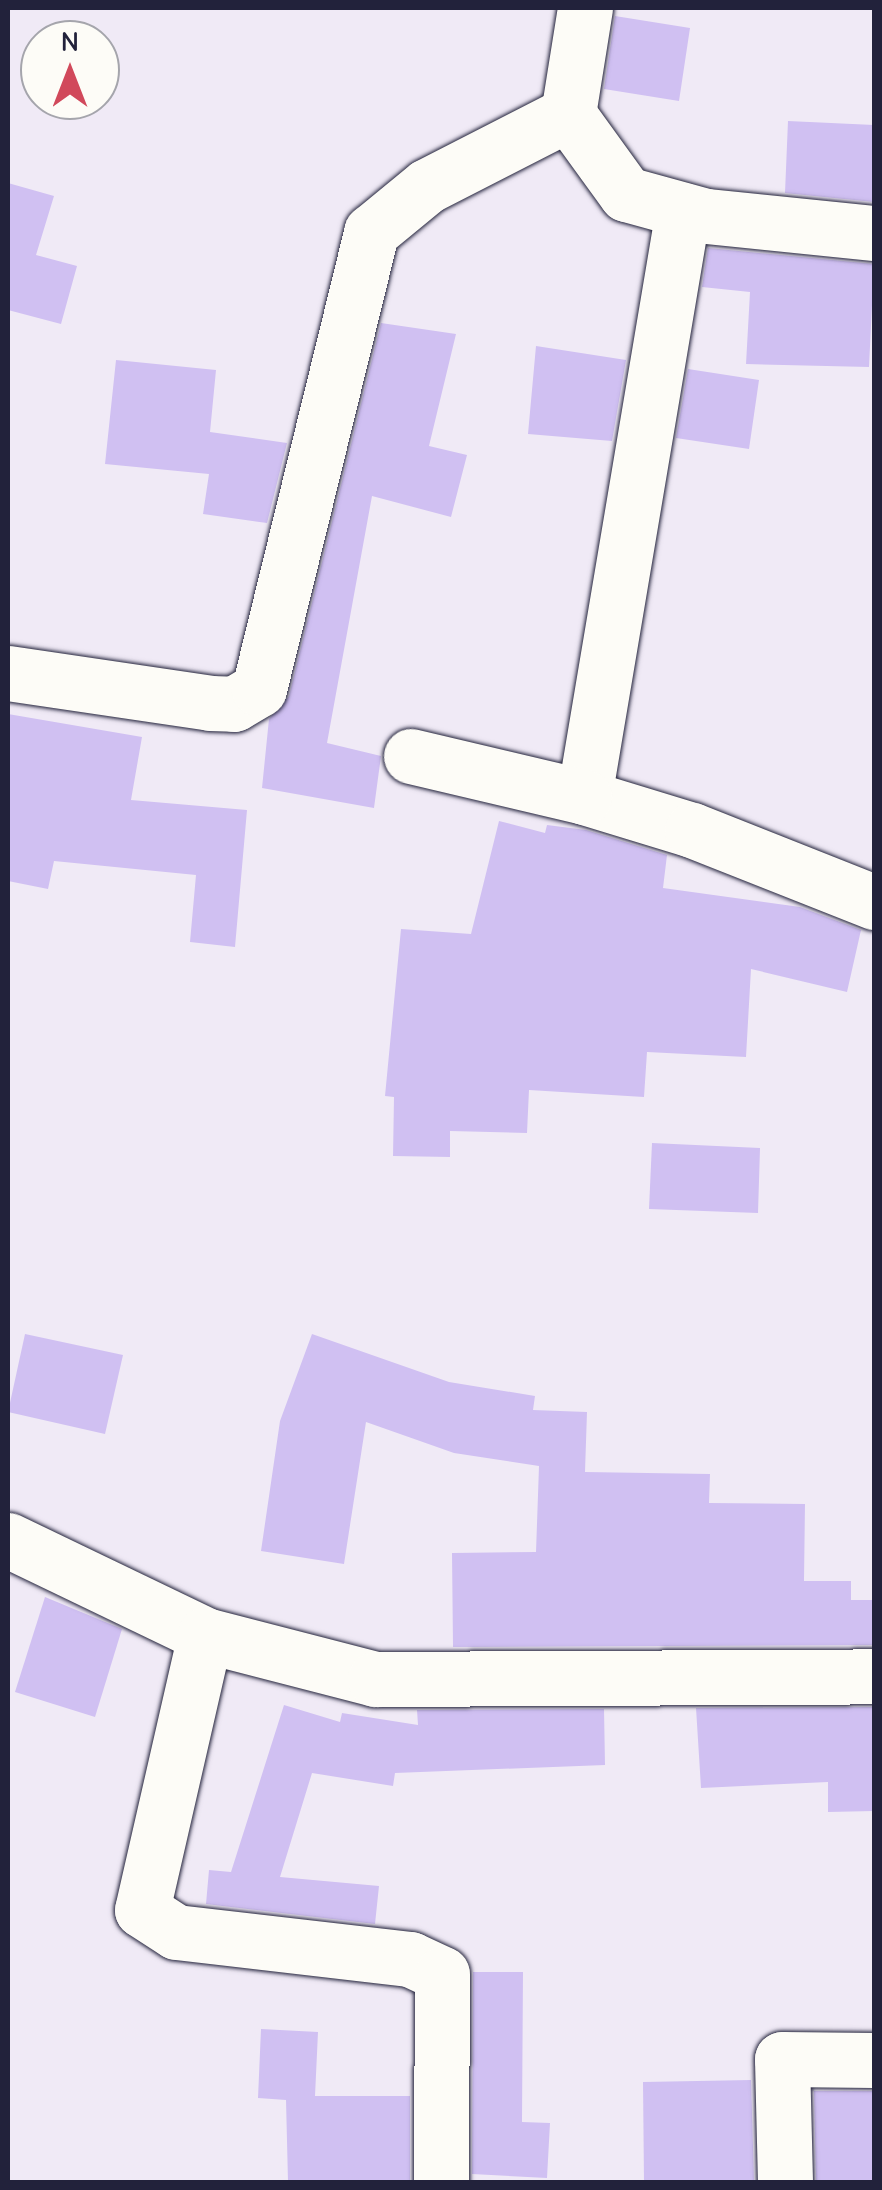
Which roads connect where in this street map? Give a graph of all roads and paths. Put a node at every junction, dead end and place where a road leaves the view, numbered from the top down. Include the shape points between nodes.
1 (585, 8) edge
2 (568, 114) junction
3 (683, 210) junction
4 (874, 233) edge
5 (8, 673) edge
6 (410, 756) dead end
7 (584, 797) junction
8 (874, 902) edge
9 (8, 1540) edge
10 (205, 1635) junction
11 (874, 1676) edge
12 (874, 2060) edge
13 (441, 2182) edge
14 (785, 2182) edge

1 - 2 street
2 - 3 street via 626,194
2 - 5 street via 427,186 371,232 259,690 234,704 210,703
3 - 4 street
3 - 7 street
6 - 7 street
7 - 8 street via 729,843
9 - 10 street
10 - 11 street via 281,1660 431,1682
10 - 13 street via 142,1910 176,1932 410,1959 442,1974
12 - 14 street via 782,2059

